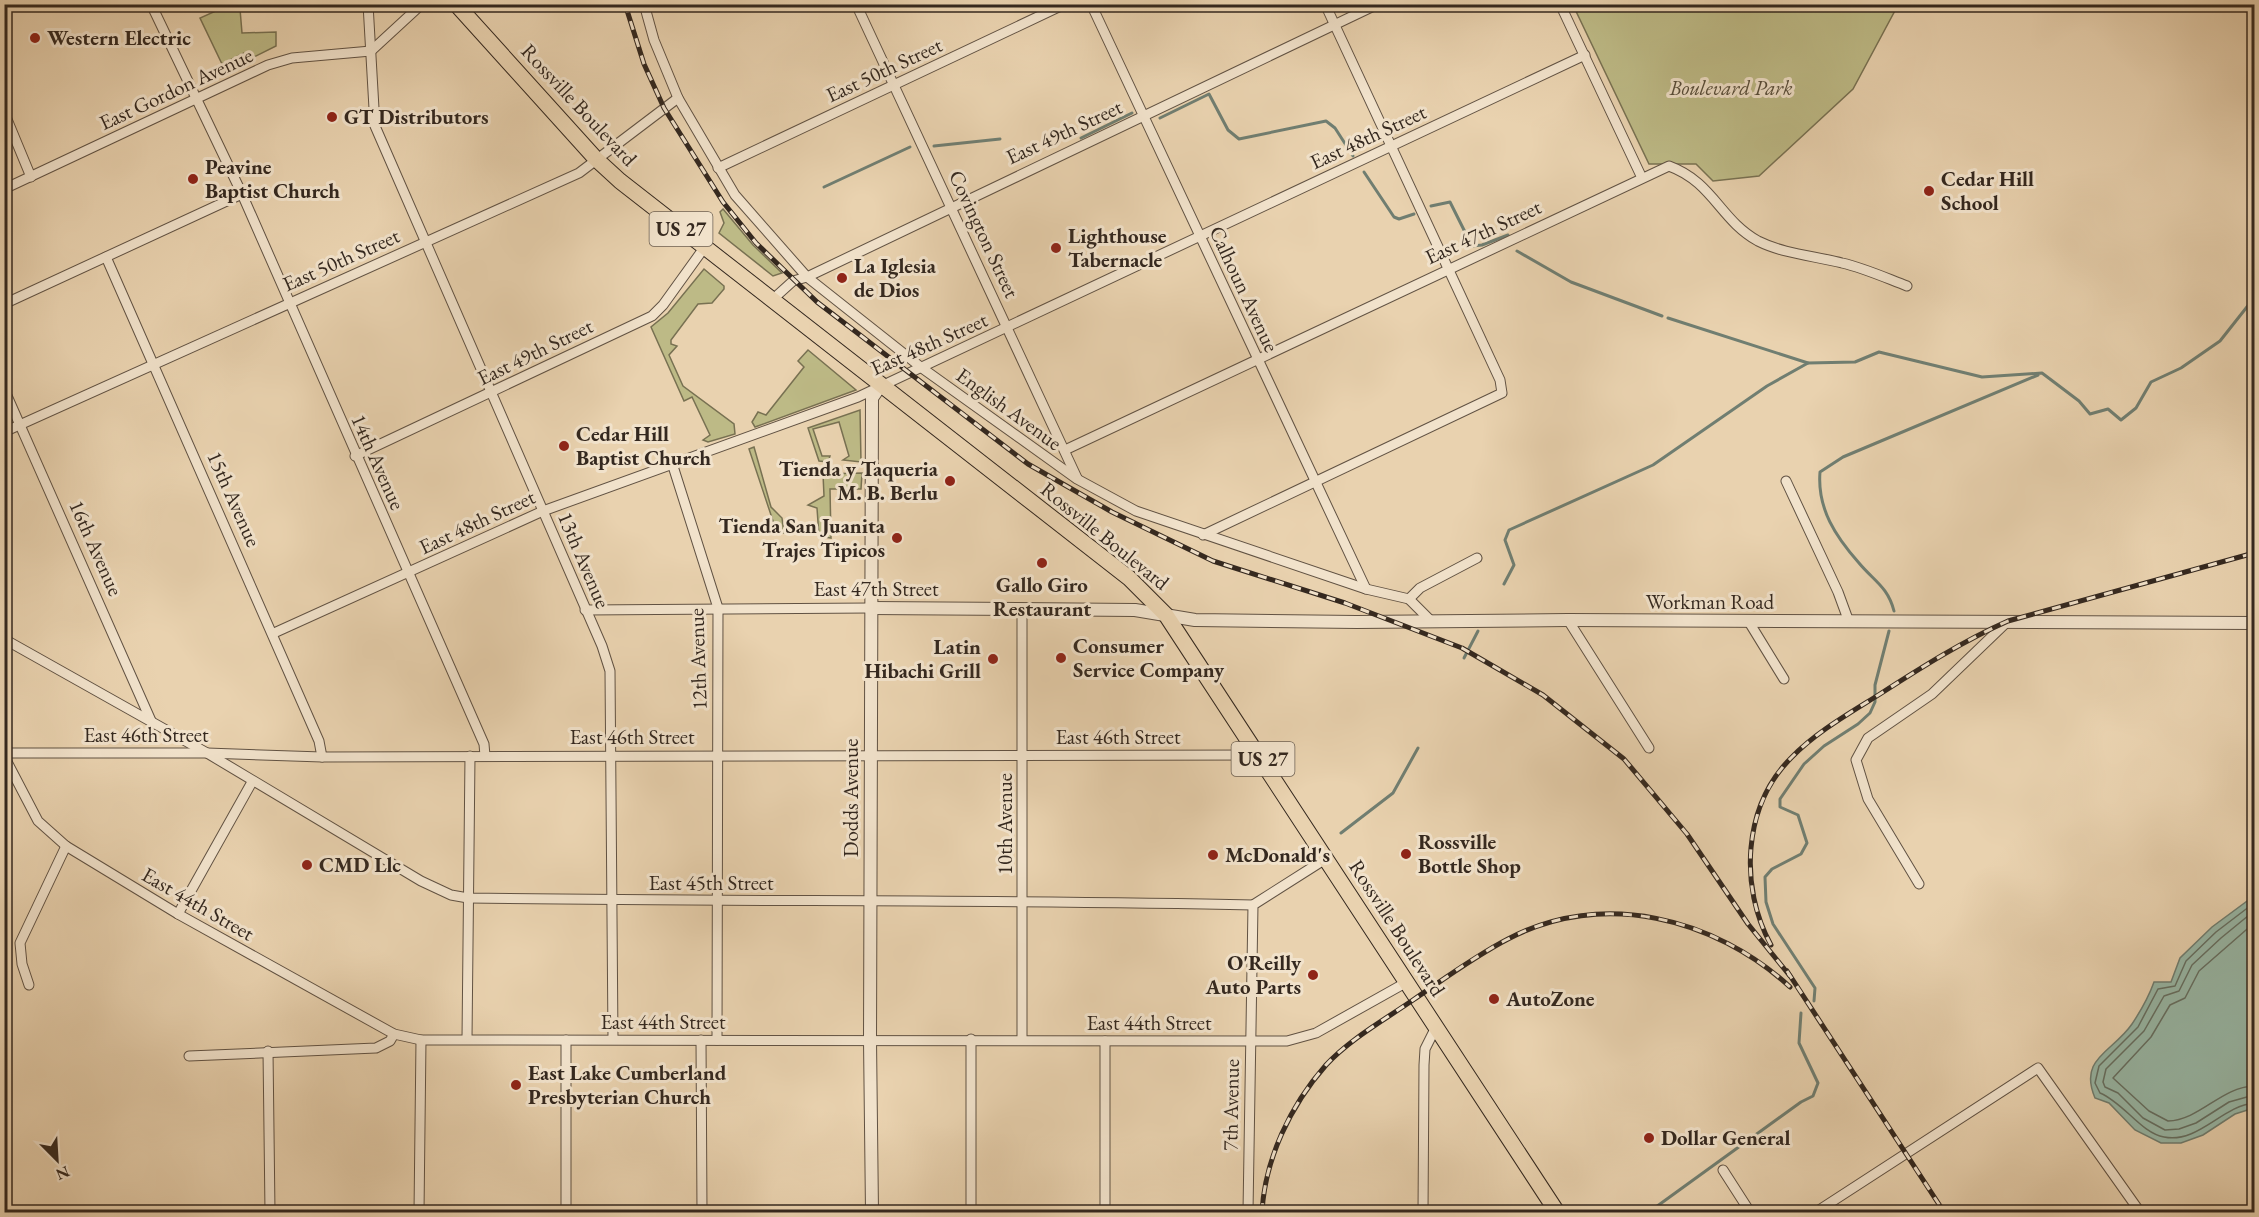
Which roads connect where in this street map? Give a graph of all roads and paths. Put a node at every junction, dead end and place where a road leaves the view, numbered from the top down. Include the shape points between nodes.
1 (151, 4) edge
2 (368, 4) edge
3 (422, 4) edge
4 (456, 4) edge
5 (856, 4) edge
6 (1065, 4) edge
7 (1091, 4) edge
8 (1326, 4) edge
9 (1378, 4) edge
10 (1560, 4) edge
11 (2241, 4) edge
12 (644, 9) edge
13 (2254, 10) edge
14 (1335, 25) junction
15 (371, 51) junction
16 (1585, 55) junction
17 (894, 85) junction
18 (196, 98) junction
19 (678, 98) junction
20 (4, 112) edge
21 (1142, 115) junction
22 (1391, 146) junction
23 (596, 159) junction
24 (718, 168) junction
25 (31, 177) junction
26 (1642, 178) junction
27 (4, 189) edge
28 (242, 194) junction
29 (950, 206) junction
30 (1200, 238) junction
31 (425, 242) junction
32 (704, 248) junction
33 (106, 257) junction
34 (1449, 269) junction
35 (807, 277) junction
36 (1907, 286) dead end
37 (772, 300) junction
38 (4, 304) edge
39 (289, 304) junction
40 (1008, 328) junction
41 (1258, 360) junction
42 (155, 364) junction
43 (922, 368) junction
44 (881, 385) junction
45 (4, 389) edge
46 (492, 393) junction
47 (21, 424) junction
48 (4, 432) edge
49 (1065, 450) junction
50 (355, 456) junction
51 (672, 463) junction
52 (1077, 479) junction
53 (1315, 481) junction
54 (1786, 481) dead end
55 (543, 511) junction
56 (1203, 535) junction
57 (1477, 558) dead end
58 (409, 573) junction
59 (1366, 589) junction
60 (1409, 599) junction
61 (718, 608) junction
62 (870, 608) junction
63 (1022, 609) junction
64 (585, 610) junction
65 (1166, 615) junction
66 (1568, 620) junction
67 (2008, 621) junction
68 (1432, 622) junction
69 (1749, 622) junction
70 (1849, 622) junction
71 (2254, 623) edge
72 (274, 633) junction
73 (4, 639) edge
74 (1784, 679) dead end
75 (152, 723) junction
76 (1649, 748) dead end
77 (207, 753) junction
78 (718, 754) junction
79 (4, 755) edge
80 (611, 755) junction
81 (870, 755) junction
82 (1023, 755) junction
83 (1260, 755) junction
84 (470, 756) junction
85 (485, 756) junction
86 (322, 757) junction
87 (252, 782) junction
88 (66, 846) junction
89 (1327, 858) junction
90 (1919, 884) dead end
91 (468, 898) junction
92 (610, 900) junction
93 (718, 900) junction
94 (871, 902) junction
95 (1023, 903) junction
96 (1253, 905) junction
97 (178, 914) junction
98 (1407, 982) junction
99 (29, 985) dead end
100 (1436, 1027) junction
101 (394, 1034) junction
102 (467, 1039) junction
103 (971, 1039) junction
104 (421, 1040) junction
105 (566, 1040) junction
106 (613, 1040) junction
107 (701, 1040) junction
108 (717, 1040) junction
109 (870, 1040) junction
110 (1022, 1040) junction
111 (1105, 1041) junction
112 (1250, 1041) junction
113 (268, 1051) junction
114 (189, 1056) dead end
115 (1723, 1170) dead end
116 (270, 1212) edge
117 (419, 1212) edge
118 (566, 1212) edge
119 (702, 1212) edge
120 (872, 1212) edge
121 (971, 1212) edge
122 (1105, 1212) edge
123 (1248, 1212) edge
124 (1423, 1212) edge
125 (1557, 1212) edge
126 (1750, 1212) edge
127 (1816, 1212) edge
128 (2140, 1212) edge

1 - 18 street, 14th Avenue
2 - 15 street
3 - 15 street
4 - 23 highway, Rossville Boulevard / US 27
5 - 17 street, Covington Street
6 - 17 street, East 50th Street
7 - 21 street, Calhoun Avenue
8 - 14 street
9 - 14 street, East 49th Street
10 - 16 street
11 - 13 street
12 - 19 street, English Avenue
14 - 21 street, East 49th Street
14 - 22 street
15 - 18 street, East Gordon Avenue via 292,58
15 - 31 street, 13th Avenue via 375,126
16 - 22 street, East 48th Street
16 - 26 street
17 - 24 street, East 50th Street
17 - 29 street, Covington Street
18 - 25 street, East Gordon Avenue
18 - 28 street, 14th Avenue
19 - 23 street, East 50th Street
19 - 24 street, English Avenue
20 - 25 street
21 - 29 street, East 49th Street
21 - 30 street, Calhoun Avenue
22 - 30 street, East 48th Street
22 - 34 street
23 - 31 street, East 50th Street via 579,173
23 - 32 highway, Rossville Boulevard / US 27
24 - 35 street, English Avenue via 751,215
25 - 27 street, East Gordon Avenue
26 - 34 street, East 47th Street
26 - 36 street, East 47th Street via 1669,166 1688,173 1745,232 1760,242 1845,263
28 - 33 street
28 - 39 street, 14th Avenue
29 - 35 street, East 49th Street
29 - 40 street, Covington Street
30 - 40 street, East 48th Street
30 - 41 street, Calhoun Avenue
31 - 39 street, East 50th Street
31 - 46 street, 13th Avenue
32 - 37 highway, Rossville Boulevard / US 27
32 - 46 street, East 49th Street via 652,316
33 - 38 street
33 - 42 street, 15th Avenue
34 - 41 street, East 47th Street
34 - 53 street via 1500,380 1502,393
35 - 37 street, East 49th Street via 793,280
35 - 43 street, English Avenue
37 - 44 highway, Rossville Boulevard / US 27
39 - 42 street, East 50th Street
39 - 50 street, 14th Avenue
40 - 43 street, East 48th Street
40 - 49 street, Covington Street
41 - 49 street, East 47th Street
41 - 53 street, Calhoun Avenue
42 - 47 street, East 50th Street
42 - 72 street, 15th Avenue
43 - 44 street, East 48th Street
43 - 52 street, English Avenue
44 - 51 street, East 48th Street via 858,397
44 - 62 street, Dodds Avenue via 872,398
44 - 65 highway, Rossville Boulevard / US 27 via 1129,578
45 - 47 street, 16th Avenue
46 - 50 street, East 49th Street
46 - 55 street, 13th Avenue
47 - 48 street, East 50th Street
47 - 75 street, 16th Avenue
49 - 52 street, Covington Street
50 - 58 street, 14th Avenue
51 - 55 street, East 48th Street
51 - 61 street, 12th Avenue
52 - 56 street, English Avenue via 1136,512
53 - 56 street
53 - 59 street, Calhoun Avenue
54 - 70 street
55 - 58 street, East 48th Street
55 - 64 street, 13th Avenue
56 - 59 street, English Avenue
57 - 60 street via 1420,588
58 - 72 street, East 48th Street
58 - 85 street, 14th Avenue via 484,744
59 - 60 street, English Avenue
60 - 68 street
61 - 62 street, East 47th Street
61 - 64 street, East 47th Street
61 - 78 street, 12th Avenue
62 - 63 street, East 47th Street
62 - 81 street, Dodds Avenue
63 - 65 street, East 47th Street via 1135,610
63 - 82 street, 10th Avenue
64 - 80 street, 13th Avenue via 610,671
65 - 68 street, Workman Road via 1195,620
65 - 83 highway, Rossville Boulevard / US 27
66 - 68 street, Workman Road
66 - 69 street, Workman Road
66 - 76 street
67 - 70 street, Workman Road
67 - 71 street, Workman Road
67 - 90 street via 1932,694 1868,738 1856,760 1868,799
69 - 70 street, Workman Road
69 - 74 street
72 - 86 street, 15th Avenue via 320,741
73 - 75 street, East 45th Street
75 - 77 street, East 45th Street
77 - 79 street, East 46th Street
77 - 86 street, East 46th Street
77 - 87 street, East 45th Street
78 - 80 street, East 46th Street
78 - 81 street, East 46th Street
78 - 93 street, 12th Avenue
79 - 88 street, East 44th Street via 38,821
80 - 85 street, East 46th Street
80 - 92 street, 13th Avenue
81 - 82 street, East 46th Street
81 - 94 street, Dodds Avenue
82 - 83 street, East 46th Street
82 - 95 street, 10th Avenue
83 - 89 highway, Rossville Boulevard / US 27
84 - 85 street, East 46th Street
84 - 86 street, East 46th Street
84 - 91 street
87 - 91 street, East 45th Street via 421,881
87 - 97 street
88 - 97 street, East 44th Street
88 - 99 street via 20,943
89 - 96 street
89 - 98 highway, Rossville Boulevard / US 27
91 - 92 street, East 45th Street
91 - 102 street
92 - 93 street, East 45th Street
92 - 106 street, 13th Avenue
93 - 94 street, East 45th Street
93 - 108 street, 12th Avenue
94 - 95 street, East 45th Street
94 - 109 street, Dodds Avenue
95 - 96 street, East 45th Street
95 - 110 street, 10th Avenue
96 - 112 street, 7th Avenue
97 - 101 street, East 44th Street
98 - 100 highway, Rossville Boulevard / US 27
98 - 112 street, East 44th Street via 1302,1038
100 - 124 street via 1425,1049
100 - 125 highway, Rossville Boulevard / US 27
101 - 104 street, East 44th Street
101 - 113 street via 390,1041 376,1048
102 - 104 street, East 44th Street
102 - 105 street, East 44th Street
103 - 109 street, East 44th Street
103 - 110 street, East 44th Street
103 - 121 street
104 - 117 street
105 - 106 street, East 44th Street
105 - 118 street
106 - 107 street, East 44th Street
107 - 108 street, East 44th Street
107 - 119 street
108 - 109 street, East 44th Street
109 - 120 street, Dodds Avenue
110 - 111 street, East 44th Street
111 - 112 street, East 44th Street
111 - 122 street
112 - 123 street, 7th Avenue
113 - 114 street
113 - 116 street
115 - 126 street
127 - 128 street via 2038,1068

